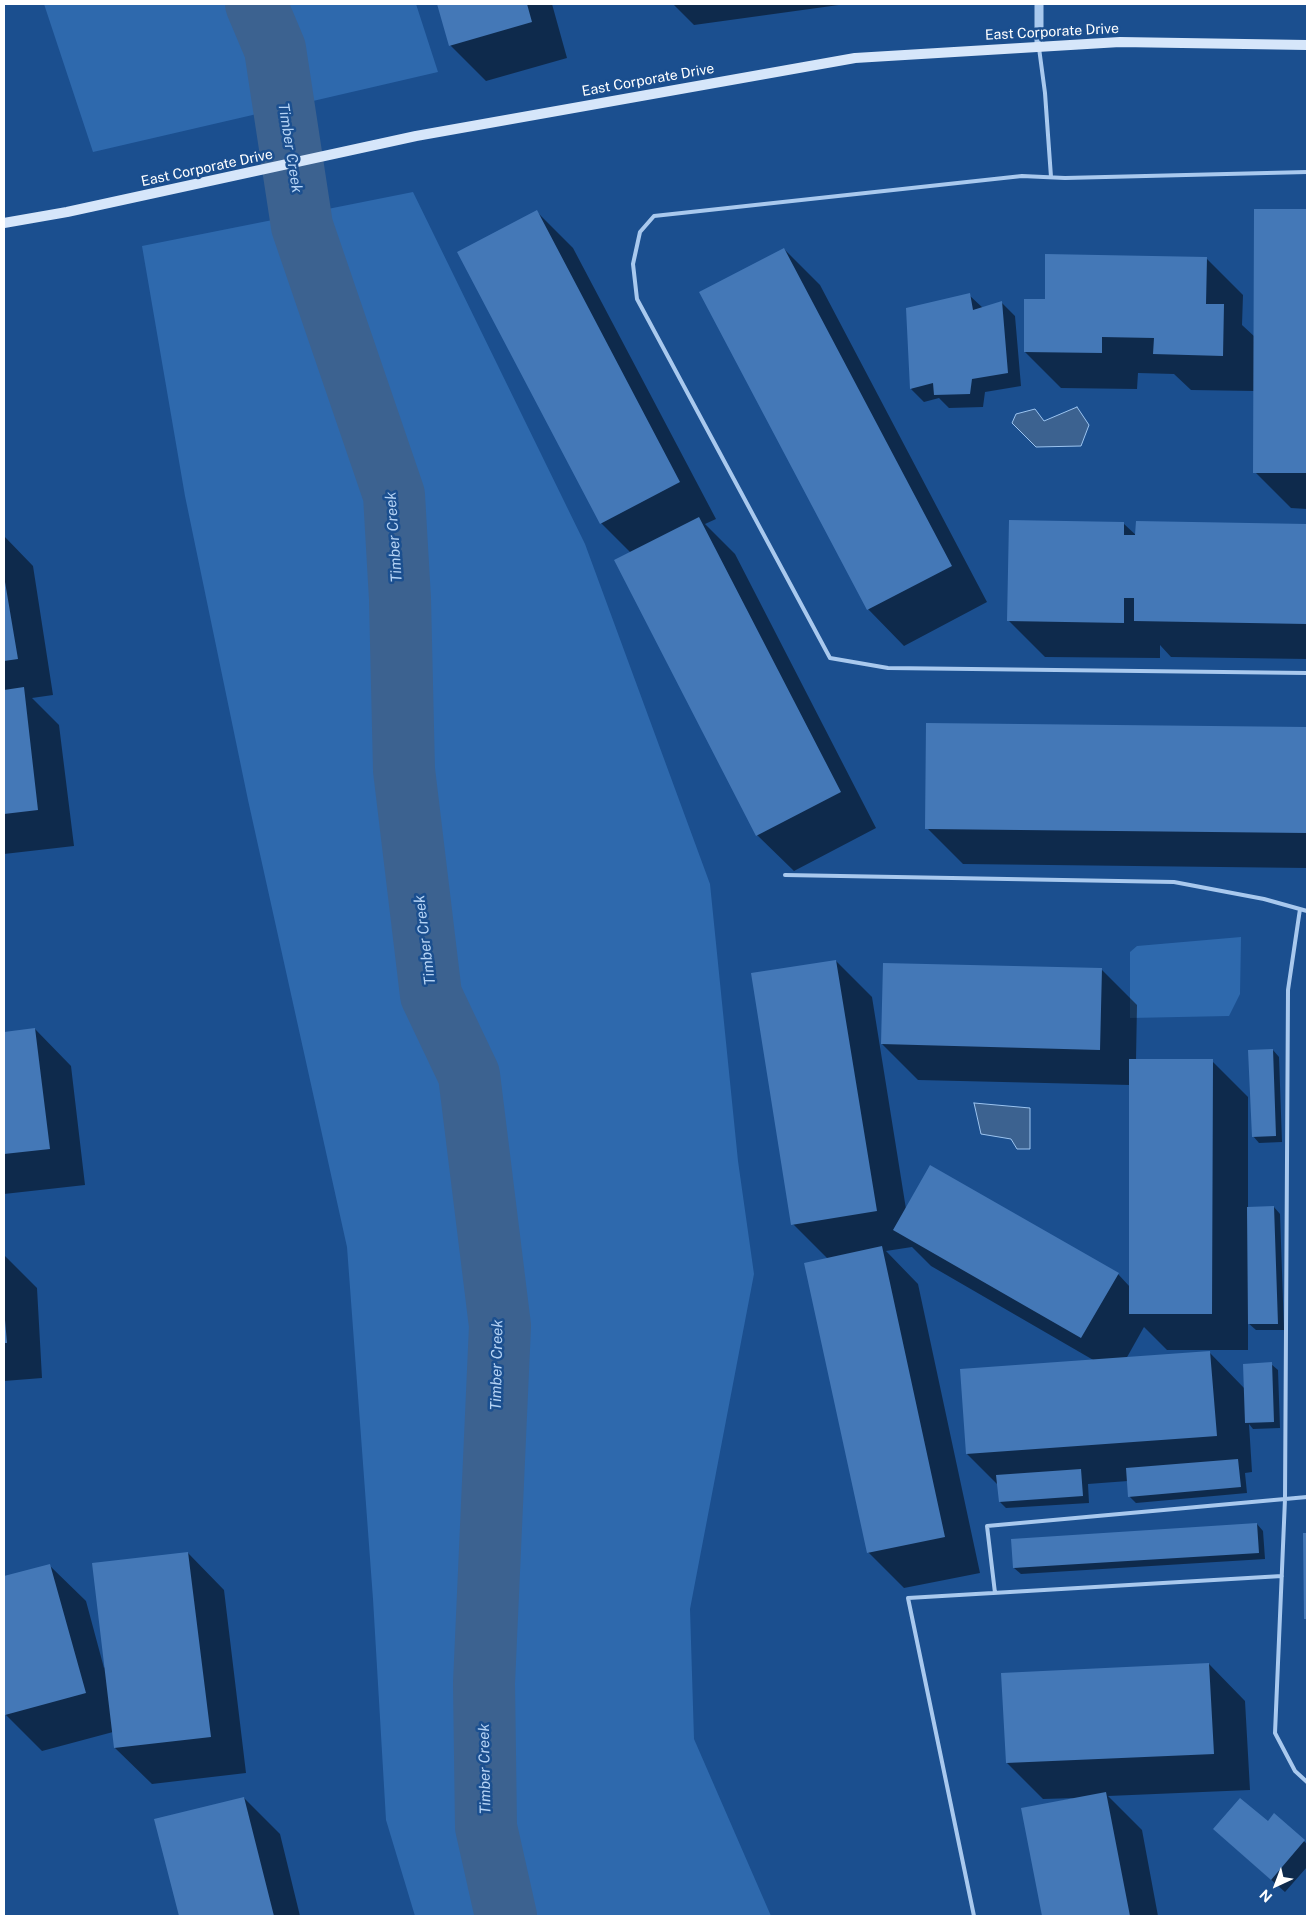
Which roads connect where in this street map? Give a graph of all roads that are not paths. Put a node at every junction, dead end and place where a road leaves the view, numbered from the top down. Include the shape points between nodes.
1 (1039, 4) edge
2 (1307, 45) edge
3 (1039, 46) junction
4 (1307, 172) edge
5 (1051, 178) junction
6 (4, 223) edge
7 (1307, 673) edge
8 (785, 875) dead end
9 (1300, 909) junction
10 (1307, 911) edge
11 (1307, 1497) edge
12 (1285, 1498) junction
13 (1282, 1576) junction
14 (994, 1593) junction
15 (1307, 1782) edge
16 (974, 1916) edge

1 - 3 street
2 - 3 main road, East Corporate Drive via 1120,42
3 - 5 lane
3 - 6 main road, East Corporate Drive via 855,58 416,136
4 - 5 lane
5 - 7 lane via 1022,176 654,216 640,232 634,264 636,299 830,658 888,668
8 - 9 lane via 1174,882
9 - 10 lane
9 - 12 lane via 1288,990
11 - 12 lane
12 - 13 lane
12 - 14 lane via 987,1526
13 - 14 lane
13 - 15 lane via 1275,1733 1296,1771
14 - 16 lane via 908,1598

